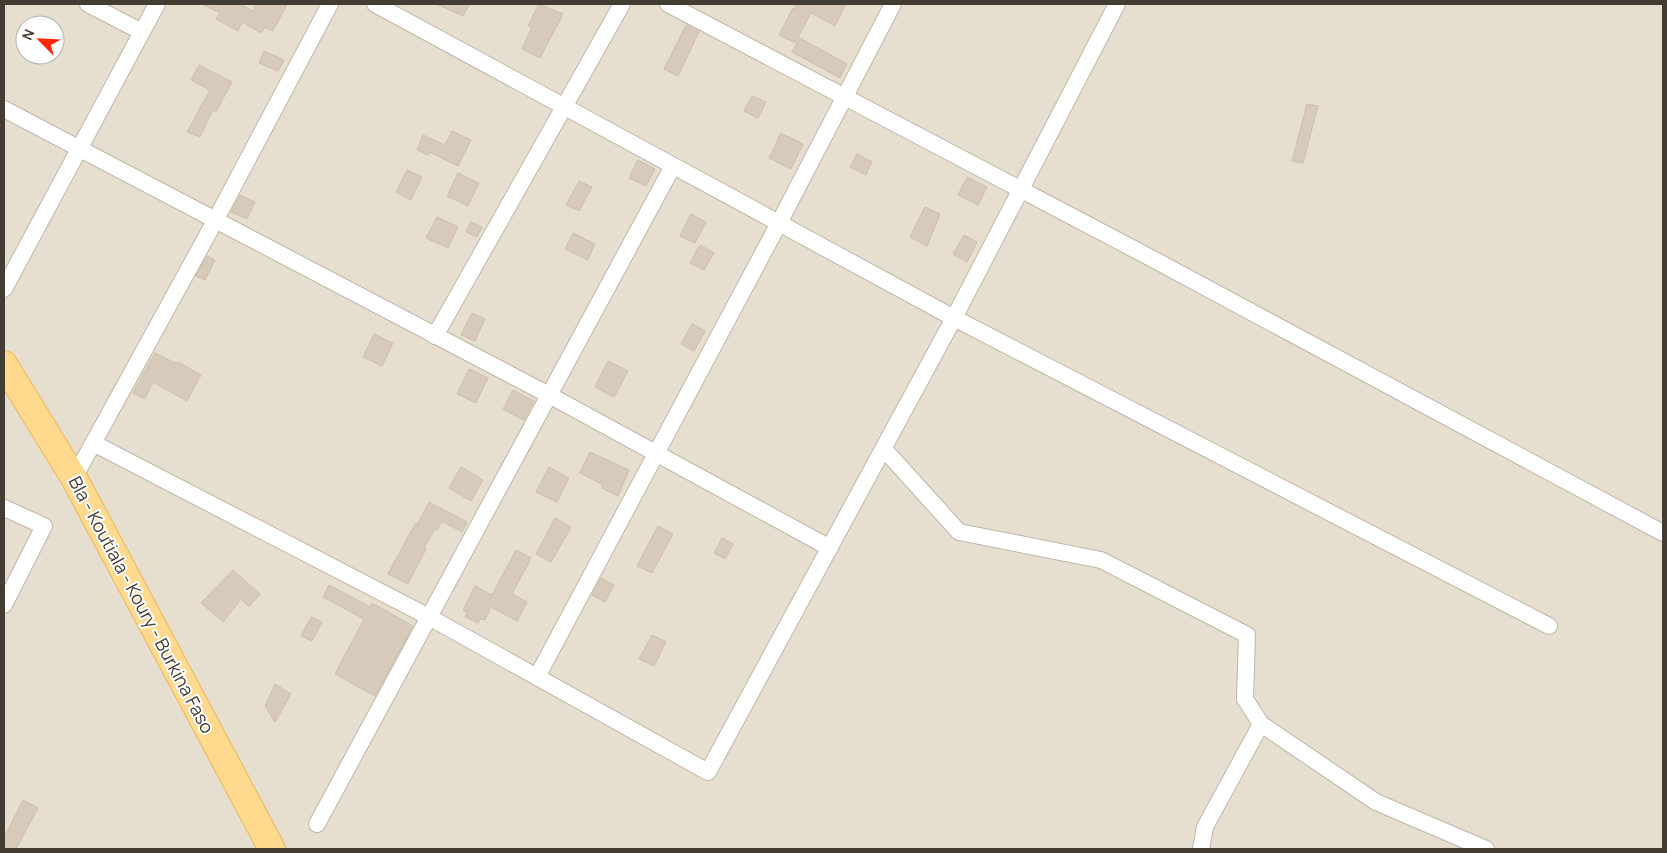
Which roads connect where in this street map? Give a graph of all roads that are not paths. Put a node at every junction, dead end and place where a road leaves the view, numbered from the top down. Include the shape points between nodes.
1 (88, 4) edge
2 (157, 4) edge
3 (330, 4) edge
4 (375, 4) edge
5 (622, 4) edge
6 (668, 4) edge
7 (893, 4) edge
8 (1116, 4) edge
9 (142, 32) junction
10 (845, 97) junction
11 (564, 106) junction
12 (4, 110) edge
13 (79, 149) junction
14 (673, 166) junction
15 (1020, 190) junction
16 (215, 221) junction
17 (779, 223) junction
18 (4, 289) edge
19 (954, 318) junction
20 (435, 336) junction
21 (4, 364) edge
22 (549, 395) junction
23 (93, 444) junction
24 (884, 449) junction
25 (657, 453) junction
26 (74, 478) junction
27 (4, 508) edge
28 (1663, 533) edge
29 (830, 548) junction
30 (4, 605) edge
31 (429, 617) junction
32 (1549, 626) dead end
33 (538, 677) junction
34 (1261, 724) junction
35 (317, 824) dead end
36 (263, 844) edge
37 (1201, 849) edge
38 (1486, 849) edge

1 - 9 street
2 - 9 street
3 - 16 street
4 - 11 street
5 - 11 street
6 - 10 street
7 - 10 street
8 - 15 street
9 - 13 street
10 - 15 street
10 - 17 street
11 - 14 street
11 - 20 street
12 - 13 street
13 - 16 street
13 - 18 street
14 - 17 street
14 - 22 street
15 - 19 street
15 - 28 street
16 - 20 street
16 - 23 street
17 - 19 street
17 - 25 street
19 - 24 street
19 - 32 street
20 - 22 street
21 - 26 main road, Bla - Koutiala - Koury - Burkina Faso
22 - 25 street
22 - 31 street
23 - 26 street
23 - 31 street
24 - 29 street
24 - 34 street via 959,532 1101,560 1247,635 1245,699
25 - 29 street
25 - 33 street
26 - 36 main road, Bla - Koutiala - Koury - Burkina Faso
27 - 30 street via 44,526
29 - 33 street via 708,772
31 - 33 street
31 - 35 street
34 - 37 street via 1205,827
34 - 38 street via 1376,802

